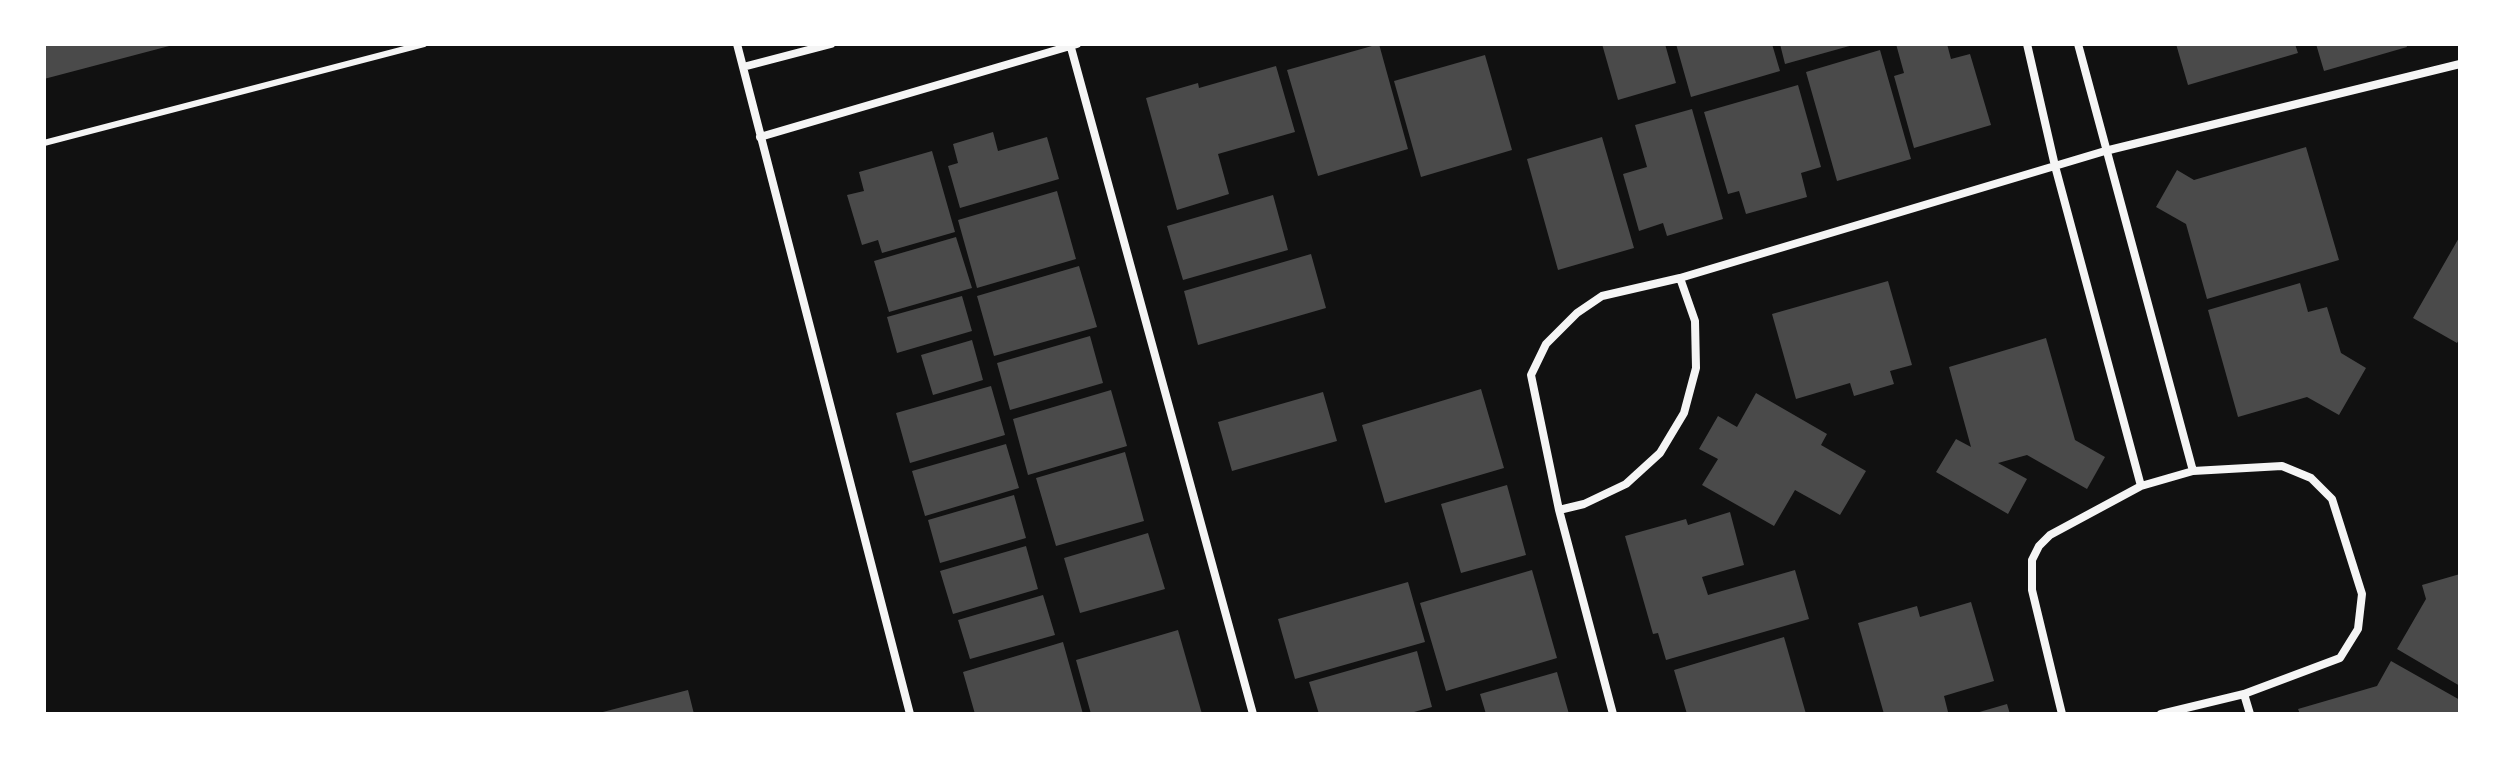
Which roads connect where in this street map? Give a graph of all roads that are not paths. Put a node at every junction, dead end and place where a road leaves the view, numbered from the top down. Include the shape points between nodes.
1 (424, 44) edge
2 (737, 44) edge
3 (831, 44) edge
4 (2027, 44) edge
5 (2078, 44) edge
6 (1072, 45) edge
7 (2460, 64) edge
8 (743, 67) junction
9 (760, 137) junction
10 (44, 143) edge
11 (2105, 151) junction
12 (2055, 166) junction
13 (1680, 278) junction
14 (2193, 471) junction
15 (2141, 486) junction
16 (1559, 510) junction
17 (2244, 694) junction
18 (2177, 712) edge
19 (910, 714) edge
20 (1253, 714) edge
21 (1613, 714) edge
22 (2062, 714) edge
23 (2161, 714) edge
24 (2250, 714) edge

1 - 10 lane
2 - 8 street
3 - 8 street
4 - 12 street
5 - 11 street
6 - 9 street
6 - 20 street
7 - 11 street
8 - 9 street
9 - 19 street
11 - 12 street
11 - 14 street
12 - 13 street
12 - 15 street
13 - 16 street via 1695,321 1696,368 1684,413 1660,453 1626,484
13 - 16 street via 1602,296 1546,344 1531,375
14 - 15 street
14 - 17 street via 2282,466 2311,478 2332,499 2362,594 2358,629 2340,658
15 - 22 street via 2050,535 2032,560 2032,590
16 - 21 street
17 - 18 street
17 - 24 street
18 - 23 street

